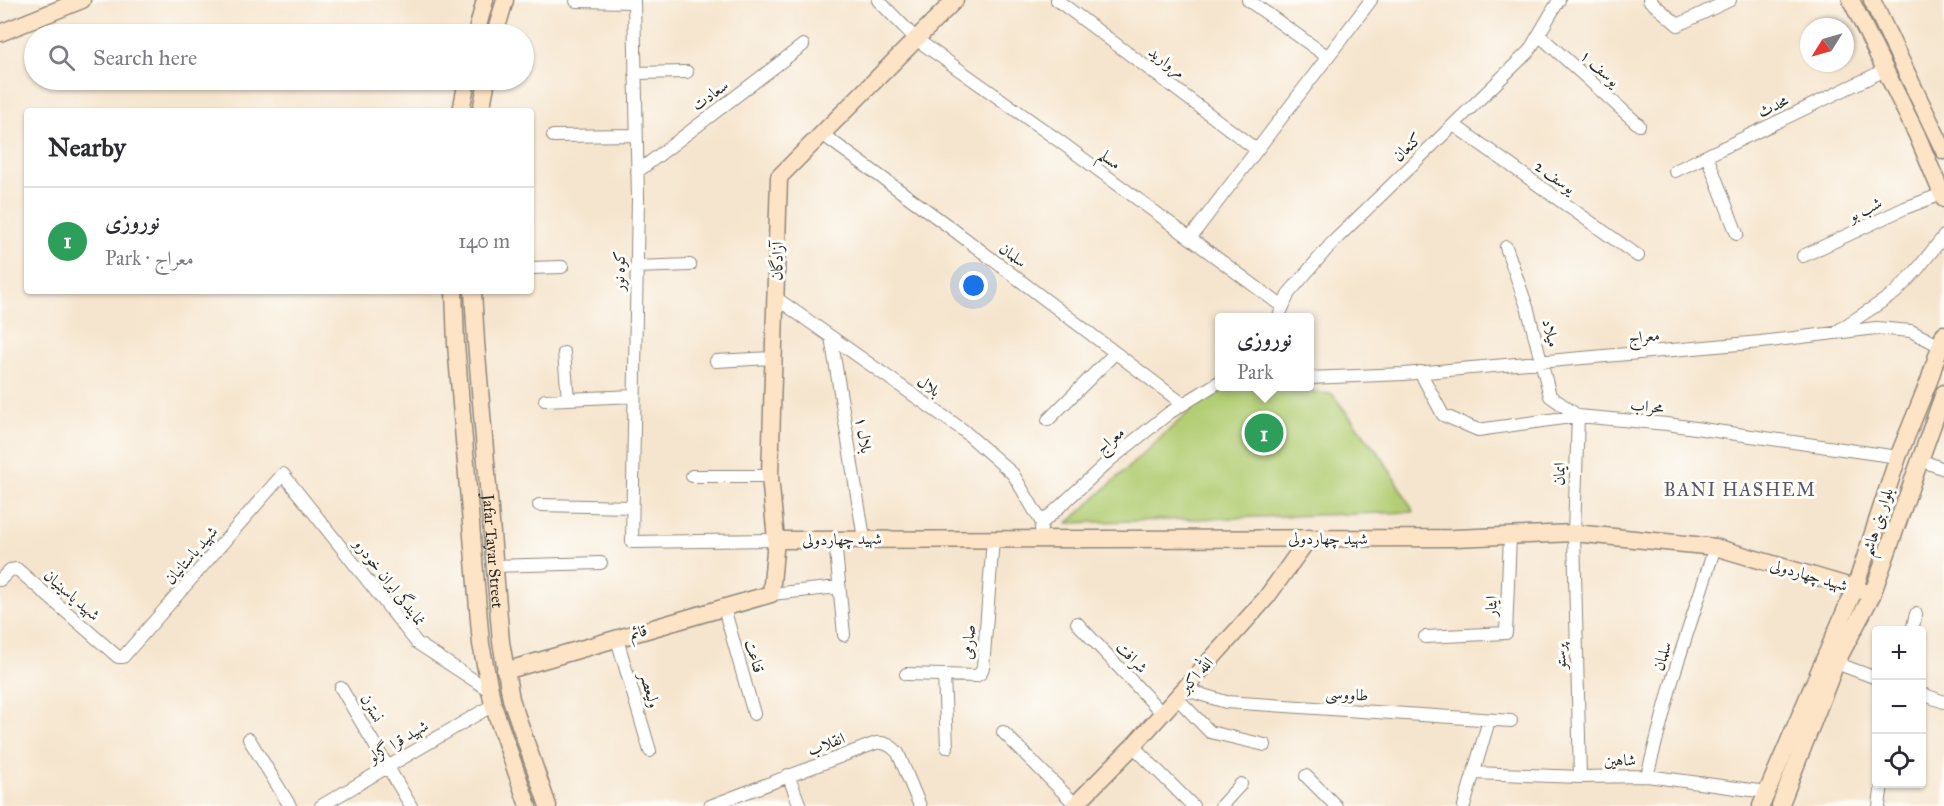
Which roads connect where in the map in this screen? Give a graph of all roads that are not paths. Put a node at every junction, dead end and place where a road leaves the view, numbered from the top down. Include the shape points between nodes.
1 (82, 0) edge
2 (485, 0) edge
3 (505, 0) edge
4 (878, 0) edge
5 (955, 0) edge
6 (1057, 0) edge
7 (1248, 0) edge
8 (1371, 0) edge
9 (1559, 0) edge
10 (1650, 0) edge
11 (1730, 0) edge
12 (1851, 0) edge
13 (1872, 0) edge
14 (576, 1) edge
15 (634, 1) edge
16 (479, 24) edge
17 (498, 24) edge
18 (0, 33) edge
19 (1539, 35) junction
20 (916, 39) junction
21 (803, 45) dead end
22 (1328, 57) junction
23 (1885, 70) junction
24 (687, 72) dead end
25 (635, 73) junction
26 (465, 90) edge
27 (485, 90) edge
28 (462, 108) edge
29 (482, 108) edge
30 (1454, 125) junction
31 (1639, 125) dead end
32 (822, 134) junction
33 (636, 135) junction
34 (553, 136) dead end
35 (1257, 150) junction
36 (1944, 151) edge
37 (1707, 156) junction
38 (1675, 171) dead end
39 (637, 172) junction
40 (1943, 196) edge
41 (1737, 234) dead end
42 (1944, 236) edge
43 (1190, 238) junction
44 (1506, 248) dead end
45 (1638, 256) dead end
46 (1803, 256) dead end
47 (690, 266) dead end
48 (562, 267) dead end
49 (636, 267) junction
50 (534, 268) edge
51 (454, 294) edge
52 (473, 294) edge
53 (776, 298) junction
54 (1281, 312) edge
55 (1835, 333) junction
56 (831, 337) junction
57 (1942, 340) edge
58 (564, 353) dead end
59 (1115, 353) junction
60 (773, 358) junction
61 (716, 361) dead end
62 (1541, 362) junction
63 (1419, 372) junction
64 (1314, 378) edge
65 (1215, 384) edge
66 (634, 396) junction
67 (1943, 396) edge
68 (568, 399) junction
69 (545, 400) dead end
70 (1183, 404) junction
71 (1578, 416) junction
72 (1048, 420) dead end
73 (1898, 458) junction
74 (1920, 460) junction
75 (1944, 469) edge
76 (283, 474) joint
77 (692, 476) dead end
78 (770, 476) junction
79 (539, 505) dead end
80 (632, 507) junction
81 (1041, 531) junction
82 (1574, 533) junction
83 (1510, 536) junction
84 (864, 538) junction
85 (1309, 538) junction
86 (993, 539) junction
87 (776, 540) junction
88 (835, 540) junction
89 (1715, 547) junction
90 (601, 563) dead end
91 (494, 566) junction
92 (0, 580) edge
93 (839, 587) junction
94 (1855, 588) junction
95 (771, 594) junction
96 (1872, 595) junction
97 (724, 608) junction
98 (1916, 614) dead end
99 (1077, 623) dead end
100 (1913, 626) edge
101 (844, 635) dead end
102 (1425, 637) dead end
103 (617, 639) junction
104 (123, 657) joint
105 (1836, 663) junction
106 (505, 671) junction
107 (906, 674) dead end
108 (944, 675) junction
109 (1872, 676) edge
110 (341, 688) dead end
111 (1180, 693) junction
112 (1926, 695) edge
113 (491, 697) junction
114 (1944, 702) edge
115 (754, 714) dead end
116 (1163, 714) junction
117 (1489, 720) junction
118 (1511, 721) dead end
119 (1003, 732) dead end
120 (249, 739) dead end
121 (1265, 745) dead end
122 (1133, 746) junction
123 (946, 747) dead end
124 (650, 751) dead end
125 (386, 767) junction
126 (1474, 773) junction
127 (788, 776) junction
128 (1306, 776) dead end
129 (1647, 776) junction
130 (1580, 777) junction
131 (1241, 784) dead end
132 (1881, 788) edge
133 (1764, 799) edge
134 (525, 805) edge
135 (1075, 805) edge
136 (290, 806) edge
137 (321, 806) edge
138 (411, 806) edge
139 (548, 806) edge
140 (710, 806) edge
141 (800, 806) edge
142 (920, 806) edge
143 (1193, 806) edge
144 (1221, 806) edge
145 (1336, 806) edge
146 (1464, 806) edge
147 (1780, 806) edge
148 (1879, 806) edge

1 - 18 street
2 - 16 street
3 - 17 street
4 - 20 street, مسلم
5 - 20 street, آزادگان
6 - 35 street, مروارید
7 - 22 street
8 - 22 street
9 - 19 street, کنعان
10 - 11 street via 1678,25
12 - 23 street
13 - 36 street
14 - 15 street
15 - 25 street, کوه نور
19 - 30 street, کنعان via 1529,51
19 - 31 street, یوسف ۱
20 - 32 street, آزادگان
20 - 43 street, مسلم
21 - 39 street, سعادت
22 - 35 street
23 - 37 street, محدث
23 - 40 street
24 - 25 street
25 - 33 street, کوه نور
26 - 28 street
27 - 29 street
30 - 45 street, یوسف 2
30 - 54 street, کنعان via 1332,243 1289,292
32 - 53 street, آزادگان via 779,177
32 - 59 street, سلمان
33 - 34 street
33 - 39 street, کوه نور
35 - 43 street
37 - 38 street, محدث
37 - 41 street
39 - 49 street, کوه نور
40 - 46 street, شب بو via 1910,205
42 - 55 street, معراج via 1895,293
43 - 54 street, مسلم
44 - 62 street, میلاد
47 - 49 street
48 - 50 street
49 - 66 street, کوه نور
51 - 113 street, Jafar Tayar Street via 480,632
52 - 91 street, Jafar Tayar Street
53 - 56 street, بلال
53 - 60 street, آزادگان
55 - 57 street via 1876,328 1911,331
55 - 62 street, معراج
56 - 81 street, بلال via 963,430 1013,474
56 - 84 street, بلال ۱
57 - 73 street, بلوار بنی هاشم
58 - 68 street
59 - 70 street, سلمان
59 - 72 street
60 - 61 street
60 - 78 street, آزادگان
62 - 63 street, معراج
62 - 71 street, میلاد via 1550,396
63 - 64 street, معراج
63 - 71 street, محراب via 1443,415 1478,430
65 - 70 street, معراج
66 - 68 street
66 - 80 street, کوه نور
67 - 74 street, بلوار بنی هاشم
68 - 69 street
70 - 81 street, معراج via 1110,460
71 - 73 street, محراب via 1667,424
71 - 82 street, ایمان
73 - 94 street, بلوار بنی هاشم
74 - 75 street
74 - 96 street, بلوار بنی هاشم
76 - 104 street, شهید باستانیان
76 - 113 street, نمایندگی ایران خودرو via 417,643
77 - 78 street
78 - 87 street, آزادگان
79 - 80 street
80 - 87 street, کوه نور via 632,542
81 - 85 street, شهید چهاردولی
81 - 86 street, شهید چهاردولی
82 - 83 street, شهید چهاردولی
82 - 89 street, شهید چهاردولی
82 - 130 street, پرستو
83 - 85 street, شهید چهاردولی
83 - 102 street, ایثار via 1506,633
84 - 86 street, شهید چهاردولی
84 - 88 street, شهید چهاردولی
85 - 111 street, الله اکبر via 1266,598
86 - 108 street, صارمی via 981,673
87 - 88 street, شهید چهاردولی
87 - 95 street, آزادگان
88 - 93 street
89 - 94 street, شهید چهاردولی
89 - 129 street, سلمان via 1673,677
90 - 91 street
91 - 106 street, Jafar Tayar Street
92 - 104 street, شهید یاسینیان via 17,569 118,657
93 - 95 street
93 - 101 street
94 - 96 street, شهید چهاردولی
94 - 133 street, بلوار بنی هاشم
95 - 97 street, قائم
96 - 105 street, بلوار بنی هاشم
97 - 103 street, قائم
97 - 115 street, قناعت
98 - 100 street
99 - 116 street, شرافت
103 - 106 street, قائم
103 - 124 street, ولیعصر
105 - 109 street
105 - 147 street, بلوار بنی هاشم
106 - 139 street, Jafar Tayar Street
107 - 108 street, صارمی
108 - 123 street
110 - 125 street, نسترن
111 - 116 street, الله اکبر
111 - 117 street, طاووسی via 1226,702
111 - 121 street via 1210,732
112 - 114 street
113 - 125 street, شهید قرا گزلو
113 - 134 street, Jafar Tayar Street
116 - 122 street, الله اکبر
117 - 118 street, طاووسی
117 - 126 street
119 - 135 street
120 - 136 street
122 - 135 street, الله اکبر
122 - 143 street
125 - 137 street, شهید قرا گزلو
125 - 138 street, نسترن
126 - 130 street, شاهین
126 - 146 street
127 - 140 street, انقلاب
127 - 141 street
127 - 142 street, انقلاب via 881,742 898,753
128 - 145 street
129 - 130 street, شاهین
129 - 133 street, شاهین
131 - 144 street
132 - 148 street

